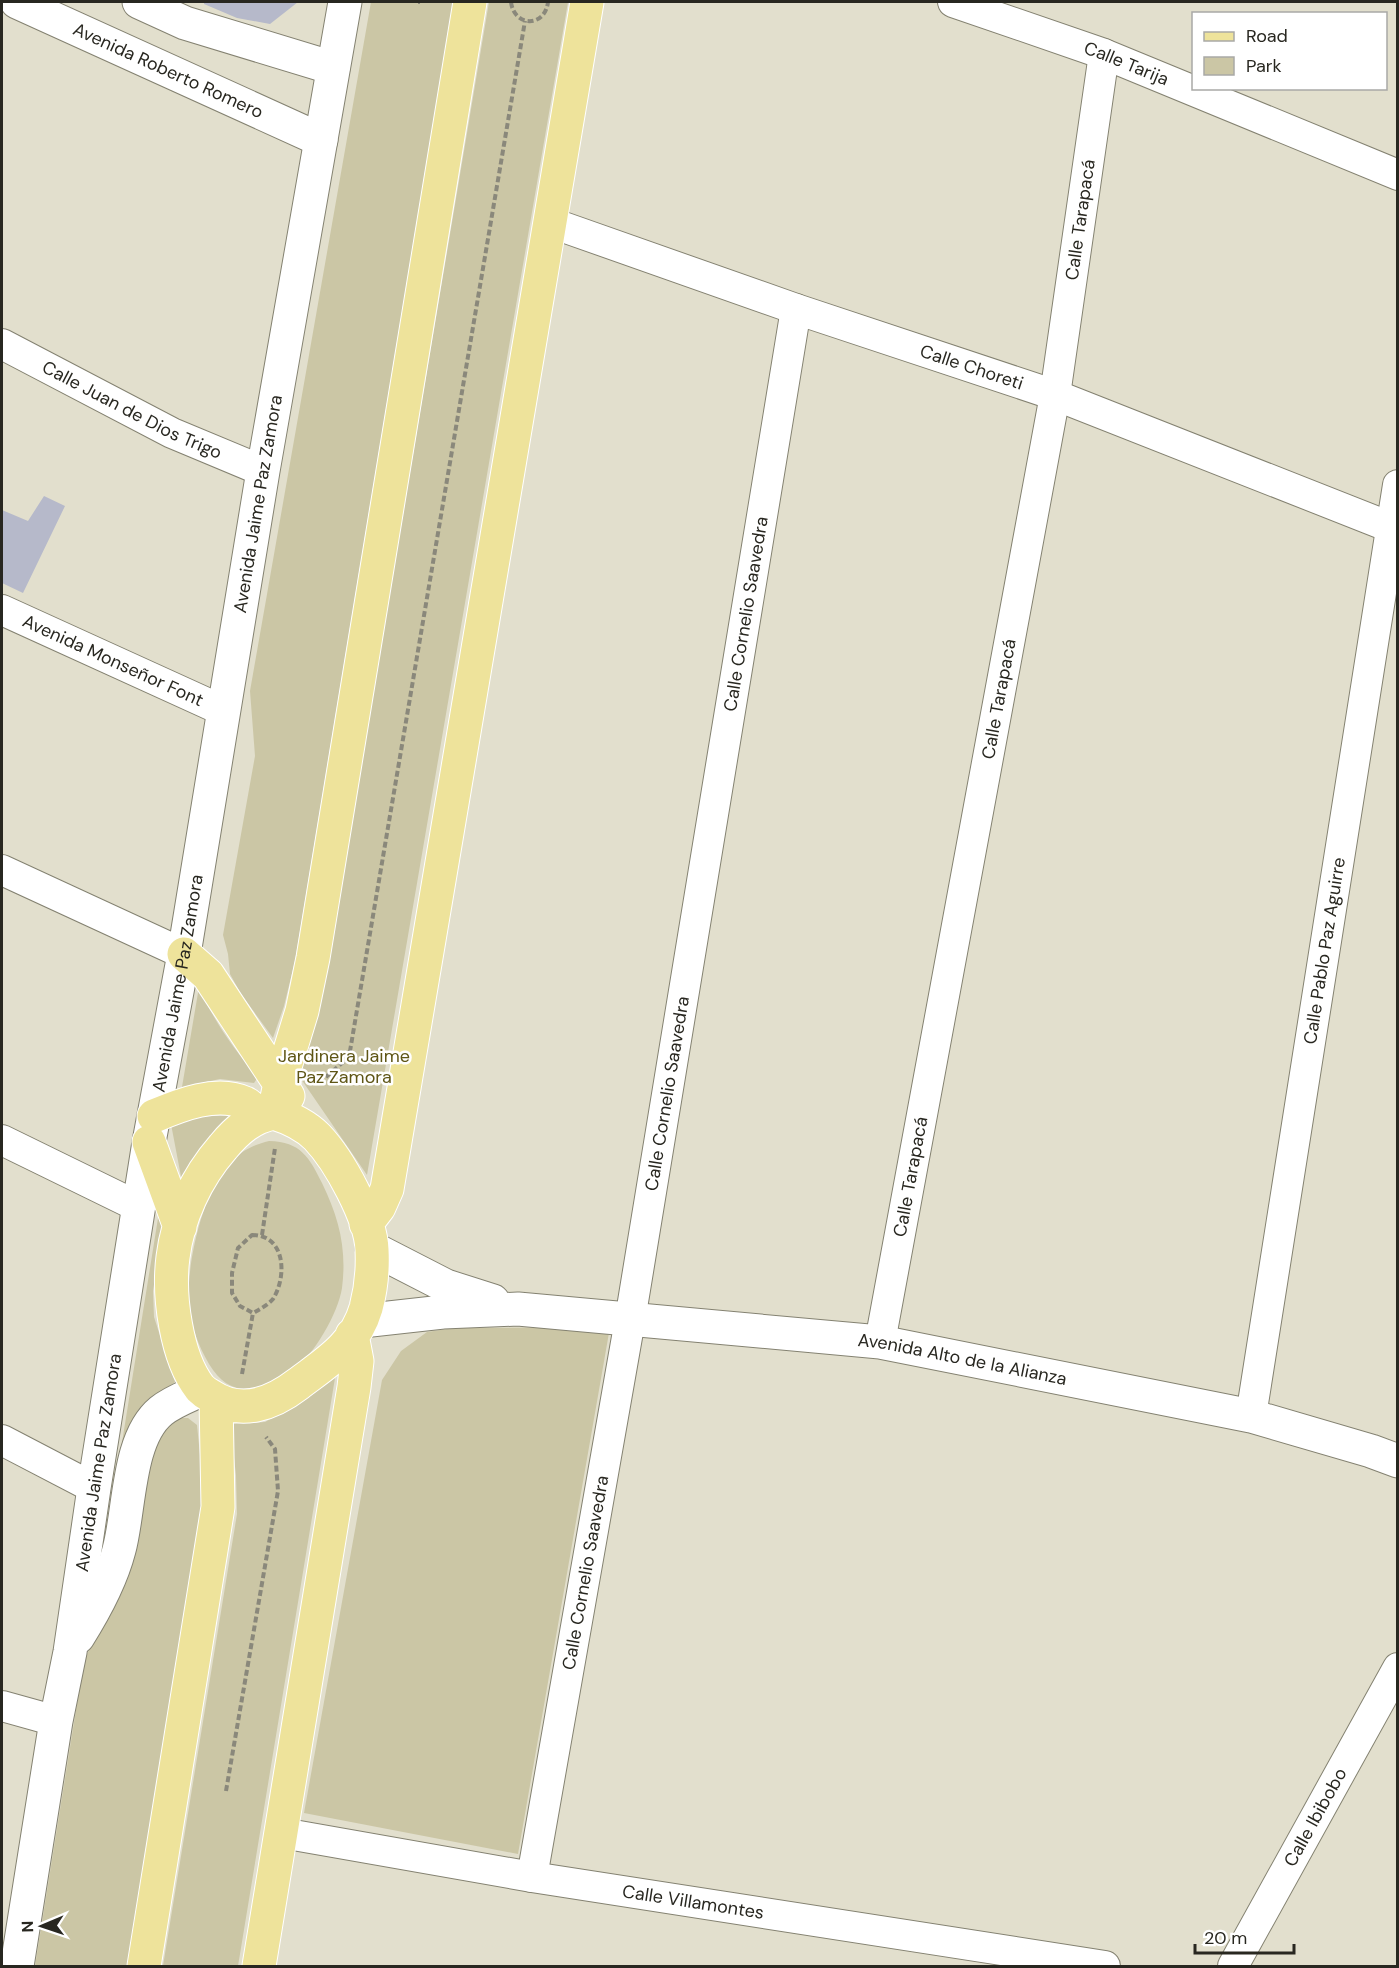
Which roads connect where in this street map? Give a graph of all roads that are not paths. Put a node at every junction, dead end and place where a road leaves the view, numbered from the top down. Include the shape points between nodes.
1 (17, 2) edge
2 (139, 2) edge
3 (345, 2) edge
4 (470, 2) edge
5 (587, 2) edge
6 (953, 2) edge
7 (1104, 54) junction
8 (333, 68) junction
9 (321, 140) junction
10 (1398, 175) edge
11 (549, 222) junction
12 (796, 309) junction
13 (2, 344) edge
14 (1055, 395) junction
15 (263, 471) junction
16 (1398, 485) edge
17 (1390, 527) junction
18 (2, 610) edge
19 (224, 711) junction
20 (2, 870) edge
21 (184, 954) junction
22 (279, 1116) junction
23 (151, 1129) junction
24 (2, 1140) edge
25 (139, 1207) junction
26 (180, 1227) junction
27 (369, 1236) junction
28 (518, 1309) junction
29 (630, 1320) junction
30 (357, 1328) junction
31 (879, 1342) junction
32 (208, 1394) junction
33 (1251, 1416) junction
34 (2, 1440) edge
35 (1398, 1461) edge
36 (94, 1488) junction
37 (70, 1652) junction
38 (1398, 1668) edge
39 (2, 1706) edge
40 (56, 1721) junction
41 (282, 1833) junction
42 (532, 1877) junction
43 (17, 1966) edge
44 (144, 1966) edge
45 (259, 1966) edge
46 (1105, 1966) edge
47 (1233, 1966) edge

1 - 9 street, Avenida Roberto Romero
2 - 8 street via 185,23
3 - 8 street, Avenida Jaime Paz Zamora
4 - 22 main road via 313,958
5 - 11 main road
6 - 7 street, Calle Tarija
7 - 10 street, Calle Tarija
7 - 14 street, Calle Tarapacá
8 - 9 street, Avenida Jaime Paz Zamora
9 - 15 street, Avenida Jaime Paz Zamora
11 - 12 street, Calle Choreti
11 - 27 main road via 387,1189
12 - 14 street, Calle Choreti
12 - 29 street, Calle Cornelio Saavedra
13 - 15 street, Calle Juan de Dios Trigo via 172,433
14 - 17 street, Calle Choreti
14 - 31 street, Calle Tarapacá
15 - 19 street, Avenida Jaime Paz Zamora
16 - 17 street, Calle Pablo Paz Aguirre
17 - 33 street, Calle Pablo Paz Aguirre
18 - 19 street, Avenida Monseñor Font
19 - 21 street, Avenida Jaime Paz Zamora
20 - 21 street
21 - 22 main road via 208,975
21 - 23 street, Avenida Jaime Paz Zamora
22 - 23 main road via 247,1103 220,1098 185,1103
22 - 26 main road via 234,1135 211,1160
22 - 27 main road via 318,1138 337,1163 356,1198
23 - 25 street, Avenida Jaime Paz Zamora
23 - 26 main road
24 - 25 street
25 - 36 street, Avenida Jaime Paz Zamora
26 - 32 main road via 173,1256 173,1314 188,1368
27 - 28 street, Avenida Alto de la Alianza via 446,1286
27 - 30 main road via 371,1289
28 - 29 street, Avenida Alto de la Alianza
28 - 30 street, Avenida Alto de la Alianza via 442,1312
29 - 31 street, Avenida Alto de la Alianza
29 - 42 street, Calle Cornelio Saavedra
30 - 32 main road via 340,1353 290,1391 263,1404 230,1406
30 - 41 main road via 354,1387
31 - 33 street, Avenida Alto de la Alianza
32 - 37 street via 160,1412 142,1436 119,1550 99,1604
32 - 44 main road via 218,1507
33 - 35 street, Avenida Alto de la Alianza
34 - 36 street
36 - 37 street, Avenida Jaime Paz Zamora
37 - 40 street, Avenida Jaime Paz Zamora
38 - 47 street, Calle Ibibobo
39 - 40 street
40 - 43 street, Avenida Jaime Paz Zamora
41 - 42 street, Calle Villamontes
41 - 45 main road
42 - 46 street, Calle Villamontes

